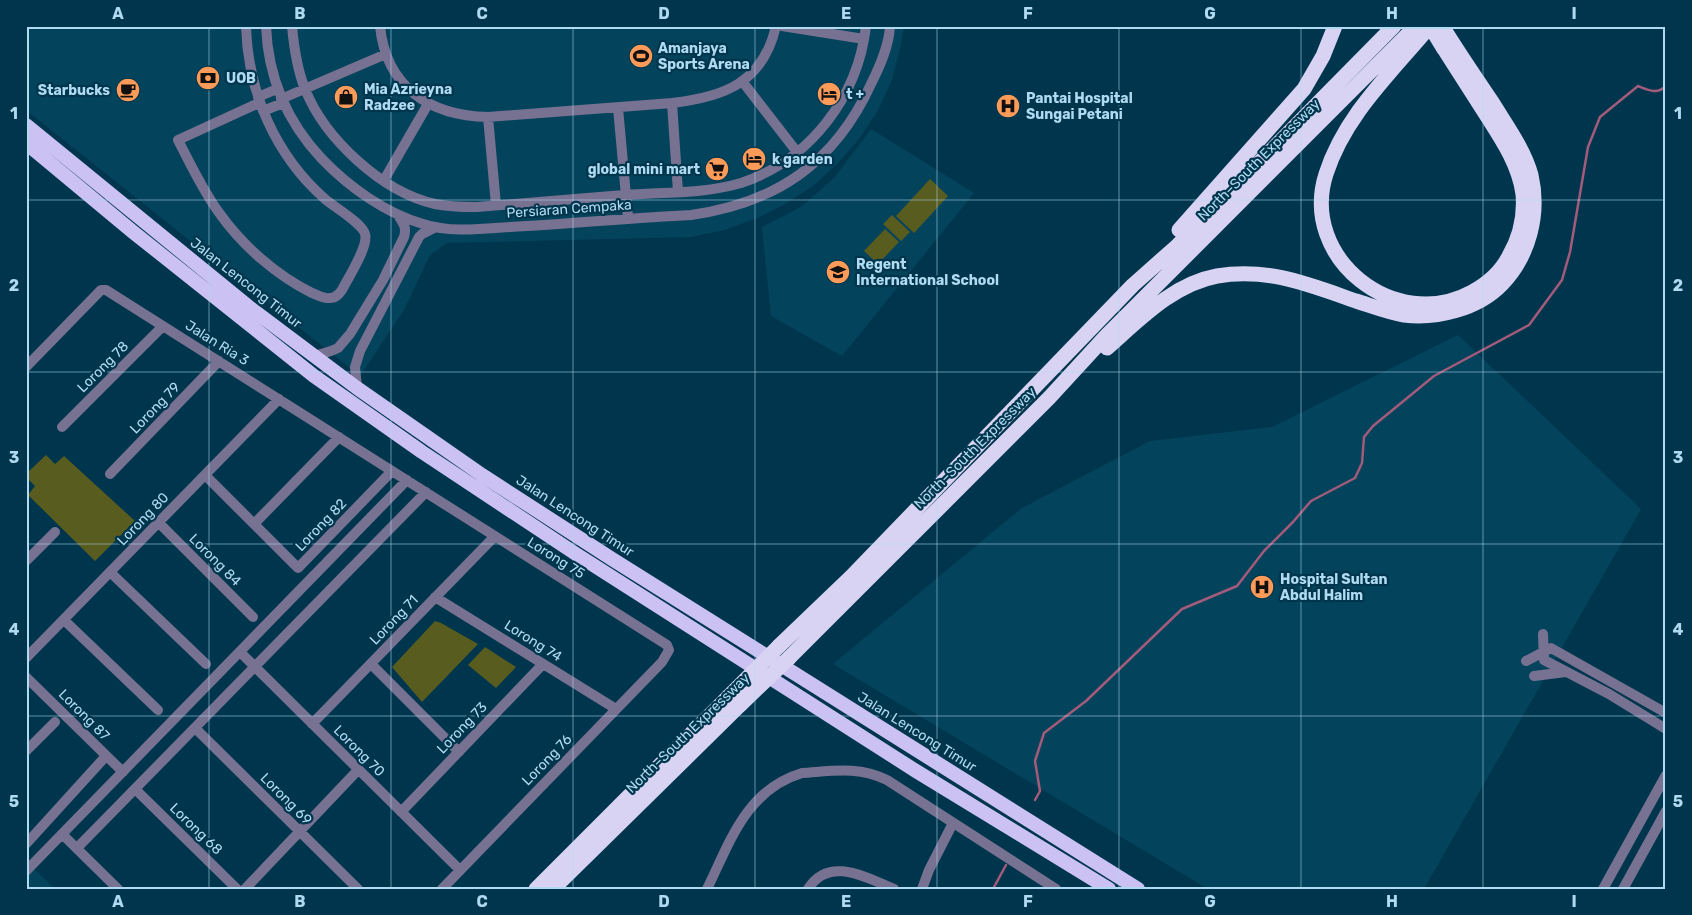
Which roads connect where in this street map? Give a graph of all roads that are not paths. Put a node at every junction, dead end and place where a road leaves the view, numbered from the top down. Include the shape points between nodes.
1 (246, 26) edge
2 (266, 26) edge
3 (292, 26) edge
4 (380, 26) edge
5 (776, 26) edge
6 (782, 26) edge
7 (866, 26) edge
8 (890, 26) edge
9 (1335, 26) edge
10 (1394, 26) edge
11 (1416, 26) edge
12 (1430, 26) edge
13 (1442, 26) edge
14 (864, 39) junction
15 (1448, 46) junction
16 (386, 54) junction
17 (742, 81) junction
18 (305, 89) junction
19 (281, 97) junction
20 (672, 103) junction
21 (260, 104) junction
22 (428, 104) junction
23 (618, 108) junction
24 (488, 117) junction
25 (26, 126) edge
26 (26, 143) edge
27 (797, 152) junction
28 (384, 180) junction
29 (678, 192) junction
30 (627, 195) junction
31 (496, 205) junction
32 (398, 214) junction
33 (628, 218) junction
34 (436, 226) junction
35 (1134, 285) junction
36 (163, 326) junction
37 (314, 356) junction
38 (220, 361) junction
39 (26, 367) edge
40 (357, 388) junction
41 (1049, 398) junction
42 (279, 399) junction
43 (62, 427) dead end
44 (339, 437) junction
45 (392, 471) junction
46 (110, 474) dead end
47 (204, 475) junction
48 (407, 480) junction
49 (426, 492) junction
50 (158, 522) junction
51 (254, 524) junction
52 (55, 532) dead end
53 (495, 536) junction
54 (26, 561) edge
55 (110, 572) junction
56 (435, 597) junction
57 (253, 617) dead end
58 (64, 620) junction
59 (1543, 634) dead end
60 (669, 650) joint
61 (240, 652) junction
62 (1543, 652) junction
63 (26, 658) edge
64 (1526, 662) dead end
65 (206, 664) dead end
66 (371, 664) junction
67 (543, 664) junction
68 (254, 667) junction
69 (1566, 672) junction
70 (1534, 676) dead end
71 (26, 677) edge
72 (734, 701) junction
73 (616, 709) junction
74 (158, 710) dead end
75 (1666, 713) edge
76 (55, 722) dead end
77 (312, 724) junction
78 (195, 728) junction
79 (1666, 729) edge
80 (26, 751) edge
81 (459, 752) junction
82 (106, 756) junction
83 (358, 770) junction
84 (123, 772) junction
85 (1666, 775) edge
86 (135, 789) junction
87 (1666, 811) edge
88 (401, 812) junction
89 (953, 823) junction
90 (300, 832) junction
91 (62, 834) junction
92 (26, 844) edge
93 (77, 848) junction
94 (460, 870) junction
95 (26, 871) edge
96 (118, 889) edge
97 (237, 889) edge
98 (245, 889) edge
99 (358, 889) edge
100 (442, 889) edge
101 (536, 889) edge
102 (553, 889) edge
103 (707, 889) edge
104 (808, 889) edge
105 (894, 889) edge
106 (922, 889) edge
107 (1056, 889) edge
108 (1108, 889) edge
109 (1138, 889) edge
110 (1602, 889) edge
111 (1623, 889) edge

1 - 21 street via 250,71
2 - 19 street, Persiaran Cempaka via 270,63
3 - 18 street via 296,59
4 - 16 street
5 - 17 street via 768,50 753,72
6 - 14 street
7 - 14 street
8 - 33 street, Persiaran Cempaka via 884,54 860,108 839,139 810,166 763,196 734,206 691,214
9 - 35 highway via 1304,89
10 - 35 highway, North–South Expressway via 1177,246
11 - 41 highway, North–South Expressway via 1106,336
12 - 15 highway, bridge
12 - 15 highway via 1372,92 1346,128 1326,173 1322,199 1330,242 1346,267 1373,290 1410,304 1452,301 1487,283 1508,258 1522,226 1523,196 1517,170
13 - 15 highway
14 - 27 street via 850,84 835,111
15 - 41 highway via 1503,119 1531,176 1533,216 1526,246 1518,263 1488,297 1446,312 1405,315 1281,276 1250,273 1215,276 1172,295
16 - 18 street
16 - 22 street via 396,75
17 - 20 street via 720,94
17 - 27 street
18 - 19 street
18 - 28 street via 339,144
19 - 21 street
19 - 21 street
19 - 32 street, Persiaran Cempaka via 303,136 341,177
20 - 23 street
20 - 29 street
21 - 21 street via 274,136 305,180 360,226 366,235 365,244 342,290 331,298 324,298 288,279 229,226 178,140
22 - 24 street via 455,114
22 - 28 street
23 - 24 street
23 - 30 street
24 - 31 street
25 - 37 highway, Jalan Lencong Timur
26 - 108 highway via 314,376 422,452 576,554
27 - 29 street via 740,183
28 - 31 street via 434,204 456,207
29 - 30 street
30 - 31 street
30 - 33 street
32 - 34 street, Persiaran Cempaka
32 - 37 street via 406,231 383,280 343,343
33 - 34 street, Persiaran Cempaka via 546,226 472,229
34 - 40 street via 419,237 360,352 355,367
35 - 72 highway, North–South Expressway, bridge via 851,577 779,646
36 - 38 street, Jalan Ria 3
36 - 39 street, Jalan Ria 3 via 110,292 101,290
36 - 43 street, Lorong 78
37 - 40 highway, Jalan Lencong Timur
38 - 42 street, Jalan Ria 3
38 - 46 street, Lorong 79
40 - 109 highway, Jalan Lencong Timur via 596,549
41 - 72 highway, North–South Expressway, bridge via 789,658
42 - 44 street, Jalan Ria 3
42 - 47 street, Lorong 80
44 - 45 street, Jalan Ria 3
44 - 51 street
45 - 48 street, Jalan Ria 3
45 - 51 street, Lorong 82 via 298,568
47 - 50 street, Lorong 80
47 - 51 street, Lorong 82
48 - 49 street, Jalan Ria 3
48 - 61 street
49 - 53 street, Lorong 75
49 - 68 street
50 - 55 street, Lorong 80
50 - 57 street, Lorong 84
52 - 54 street
53 - 56 street, Lorong 71
53 - 60 street, Lorong 75 via 662,640
55 - 58 street, Lorong 80
55 - 65 street
56 - 66 street, Lorong 71
56 - 67 street, Lorong 74
58 - 63 street, Lorong 80
58 - 74 street
59 - 62 street
60 - 73 street, Lorong 76 via 662,662
61 - 68 street, Lorong 70
61 - 84 street
62 - 64 street
62 - 69 street via 1544,660
62 - 75 street via 1551,648
66 - 77 street, Lorong 71
66 - 81 street
67 - 73 street, Lorong 74
67 - 81 street, Lorong 73
68 - 77 street, Lorong 70
68 - 78 street
69 - 70 street
69 - 79 street
71 - 82 street, Lorong 87
72 - 101 highway, North–South Expressway
72 - 102 highway, North–South Expressway
73 - 94 street, Lorong 76
76 - 80 street
77 - 83 street, Lorong 70
78 - 86 street
78 - 90 street, Lorong 69
81 - 88 street, Lorong 73
82 - 84 street, Lorong 87
82 - 92 street
83 - 88 street, Lorong 70
83 - 90 street
84 - 91 street
85 - 110 street
86 - 93 street
86 - 97 street, Lorong 68
87 - 111 street
88 - 94 street, Lorong 70
89 - 103 street via 875,774 860,770 802,773 769,789 749,808 737,825
89 - 106 street
89 - 107 street
90 - 98 street
90 - 99 street, Lorong 69
91 - 93 street
91 - 95 street
93 - 96 street
94 - 100 street, Lorong 76
104 - 105 street via 816,879 836,870 853,872

